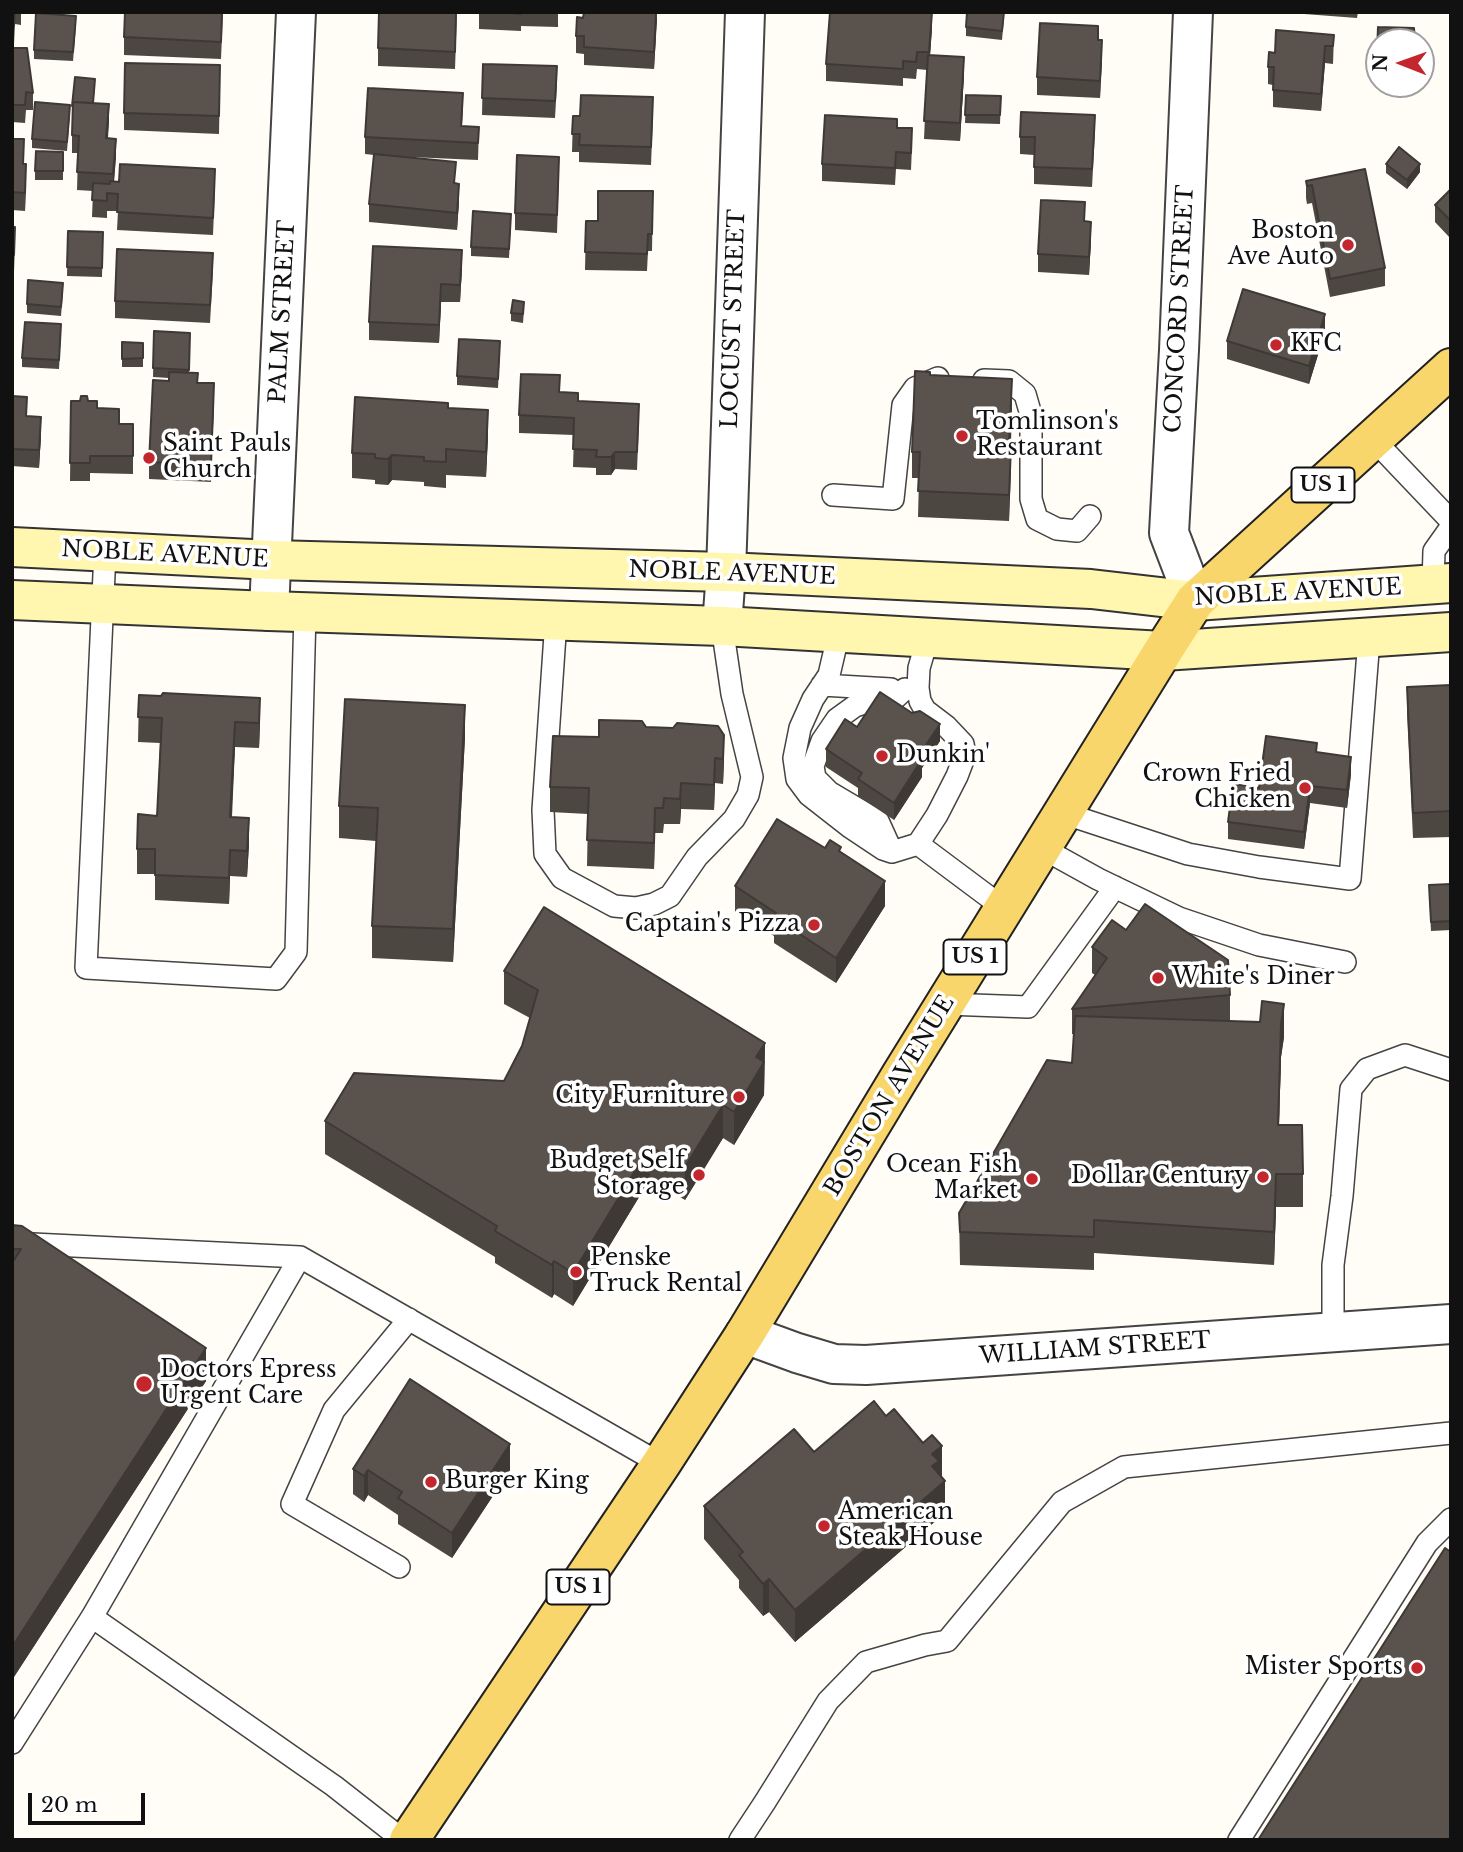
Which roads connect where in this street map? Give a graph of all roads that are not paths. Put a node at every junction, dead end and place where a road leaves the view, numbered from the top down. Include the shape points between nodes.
1 (296, 12) edge
2 (745, 12) edge
3 (1193, 12) edge
4 (1451, 368) edge
5 (1373, 439) junction
6 (833, 495) dead end
7 (1090, 516) dead end
8 (1451, 521) edge
9 (1451, 527) edge
10 (12, 547) edge
11 (105, 552) junction
12 (272, 560) junction
13 (726, 572) junction
14 (1442, 584) edge
15 (12, 600) edge
16 (1195, 601) junction
17 (103, 603) junction
18 (287, 611) junction
19 (556, 620) junction
20 (722, 625) junction
21 (839, 632) junction
22 (1451, 632) edge
23 (928, 637) junction
24 (1369, 639) junction
25 (1163, 651) junction
26 (822, 685) junction
27 (911, 689) junction
28 (1063, 813) junction
29 (918, 844) junction
30 (1042, 848) junction
31 (892, 852) junction
32 (1115, 887) junction
33 (1005, 909) junction
34 (1345, 962) dead end
35 (946, 1004) junction
36 (1451, 1070) edge
37 (12, 1243) edge
38 (300, 1257) junction
39 (409, 1319) junction
40 (1451, 1324) edge
41 (1333, 1333) junction
42 (745, 1334) junction
43 (1451, 1433) edge
44 (661, 1464) junction
45 (1451, 1519) edge
46 (399, 1567) dead end
47 (92, 1616) junction
48 (12, 1743) edge
49 (403, 1840) edge
50 (409, 1840) edge
51 (740, 1840) edge
52 (1239, 1840) edge

1 - 12 street, PALM STREET
2 - 13 street, LOCUST STREET
3 - 16 street, CONCORD STREET via 1169,533
4 - 5 main road, BOSTON AVENUE / US 1
5 - 8 lane
5 - 16 main road, BOSTON AVENUE / US 1
6 - 7 lane via 893,499 903,405 915,388 938,378 1009,380 1025,394 1031,415 1031,499 1037,519 1057,529 1077,531
9 - 14 lane via 1434,551
10 - 11 main road, NOBLE AVENUE
11 - 12 main road, NOBLE AVENUE
11 - 17 lane
12 - 13 main road, NOBLE AVENUE
12 - 18 street, PALM STREET
13 - 16 main road, NOBLE AVENUE via 1091,589
13 - 20 street, LOCUST STREET
14 - 16 main road, NOBLE AVENUE
15 - 17 main road
16 - 25 main road, BOSTON AVENUE / US 1
17 - 18 main road
17 - 18 lane via 86,968 276,979 296,952
18 - 19 main road
19 - 20 main road
19 - 20 lane via 543,810 545,854 562,878 614,906 636,908 670,896 697,858 734,819 748,795 752,777 732,694
20 - 21 main road
21 - 23 main road
21 - 26 lane via 829,675
22 - 24 main road
23 - 25 main road
23 - 27 lane
24 - 25 main road
24 - 28 lane via 1350,879 1188,854
25 - 28 main road, BOSTON AVENUE / US 1
26 - 27 lane
26 - 31 lane via 800,728 794,758 797,779 809,795 850,827
27 - 29 lane via 925,710 963,744 965,754
27 - 31 lane via 892,701 855,706 837,719 813,766 815,778 829,792 878,821
28 - 30 main road, BOSTON AVENUE / US 1
29 - 31 lane
29 - 33 lane
30 - 32 lane
30 - 33 main road, BOSTON AVENUE / US 1
32 - 34 lane via 1180,918 1259,945
32 - 35 lane via 1028,1007
33 - 35 main road, BOSTON AVENUE / US 1
35 - 42 main road, BOSTON AVENUE / US 1
36 - 41 lane via 1405,1055 1367,1069 1351,1088 1333,1265
37 - 38 lane
38 - 39 lane
38 - 47 lane
39 - 44 lane
39 - 46 lane via 334,1410 292,1504
40 - 41 street, WILLIAM STREET
41 - 42 street, WILLIAM STREET via 866,1365 834,1364
42 - 44 main road, BOSTON AVENUE / US 1
43 - 51 lane via 1124,1467 1062,1502 947,1641 866,1662 828,1701
44 - 50 main road, BOSTON AVENUE / US 1
45 - 52 lane
47 - 48 lane
47 - 49 lane

